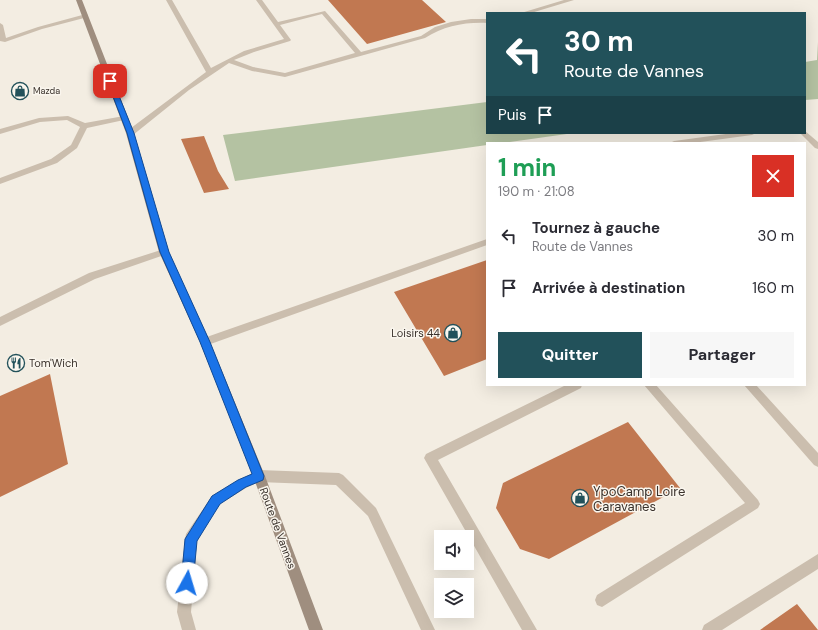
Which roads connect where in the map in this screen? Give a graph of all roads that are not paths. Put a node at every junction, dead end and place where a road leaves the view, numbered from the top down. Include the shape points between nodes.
1 (79, 0) edge
2 (169, 0) edge
3 (258, 0) edge
4 (571, 0) edge
5 (528, 12) edge
6 (86, 16) junction
7 (486, 21) edge
8 (276, 24) junction
9 (0, 25) edge
10 (359, 54) junction
11 (229, 61) junction
12 (210, 73) junction
13 (124, 118) junction
14 (84, 126) junction
15 (0, 132) edge
16 (130, 133) junction
17 (744, 134) edge
18 (805, 134) edge
19 (682, 142) edge
20 (818, 146) edge
21 (0, 181) edge
22 (486, 242) edge
23 (164, 252) junction
24 (0, 322) edge
25 (205, 342) junction
26 (575, 386) edge
27 (650, 386) edge
28 (750, 386) edge
29 (818, 460) edge
30 (259, 476) junction
31 (818, 561) edge
32 (602, 600) dead end
33 (189, 630) edge
34 (316, 630) edge
35 (428, 630) edge
36 (530, 630) edge
37 (709, 630) edge

1 - 6 main road, Route de Vannes
2 - 12 street
3 - 8 street
4 - 5 street
6 - 9 street via 3,41
6 - 13 main road, Route de Vannes
7 - 10 street via 469,20 431,31 423,37
8 - 10 street via 323,12
8 - 11 street via 288,40 247,52
10 - 11 street via 285,75 252,69
11 - 12 street
12 - 16 street
13 - 14 street
13 - 16 main road, Route de Vannes
14 - 15 street via 68,118 60,118 39,120
14 - 21 street via 74,146 54,161
16 - 23 main road, Route de Vannes
17 - 19 street
18 - 20 street
22 - 25 street
23 - 24 street via 92,276
23 - 25 main road, Route de Vannes
25 - 30 main road, Route de Vannes
26 - 36 street via 430,458
27 - 32 street via 754,504
28 - 29 street
30 - 33 street via 216,500 191,539 184,612
30 - 34 main road, Route de Vannes
30 - 35 street via 339,479 372,512
31 - 37 street

